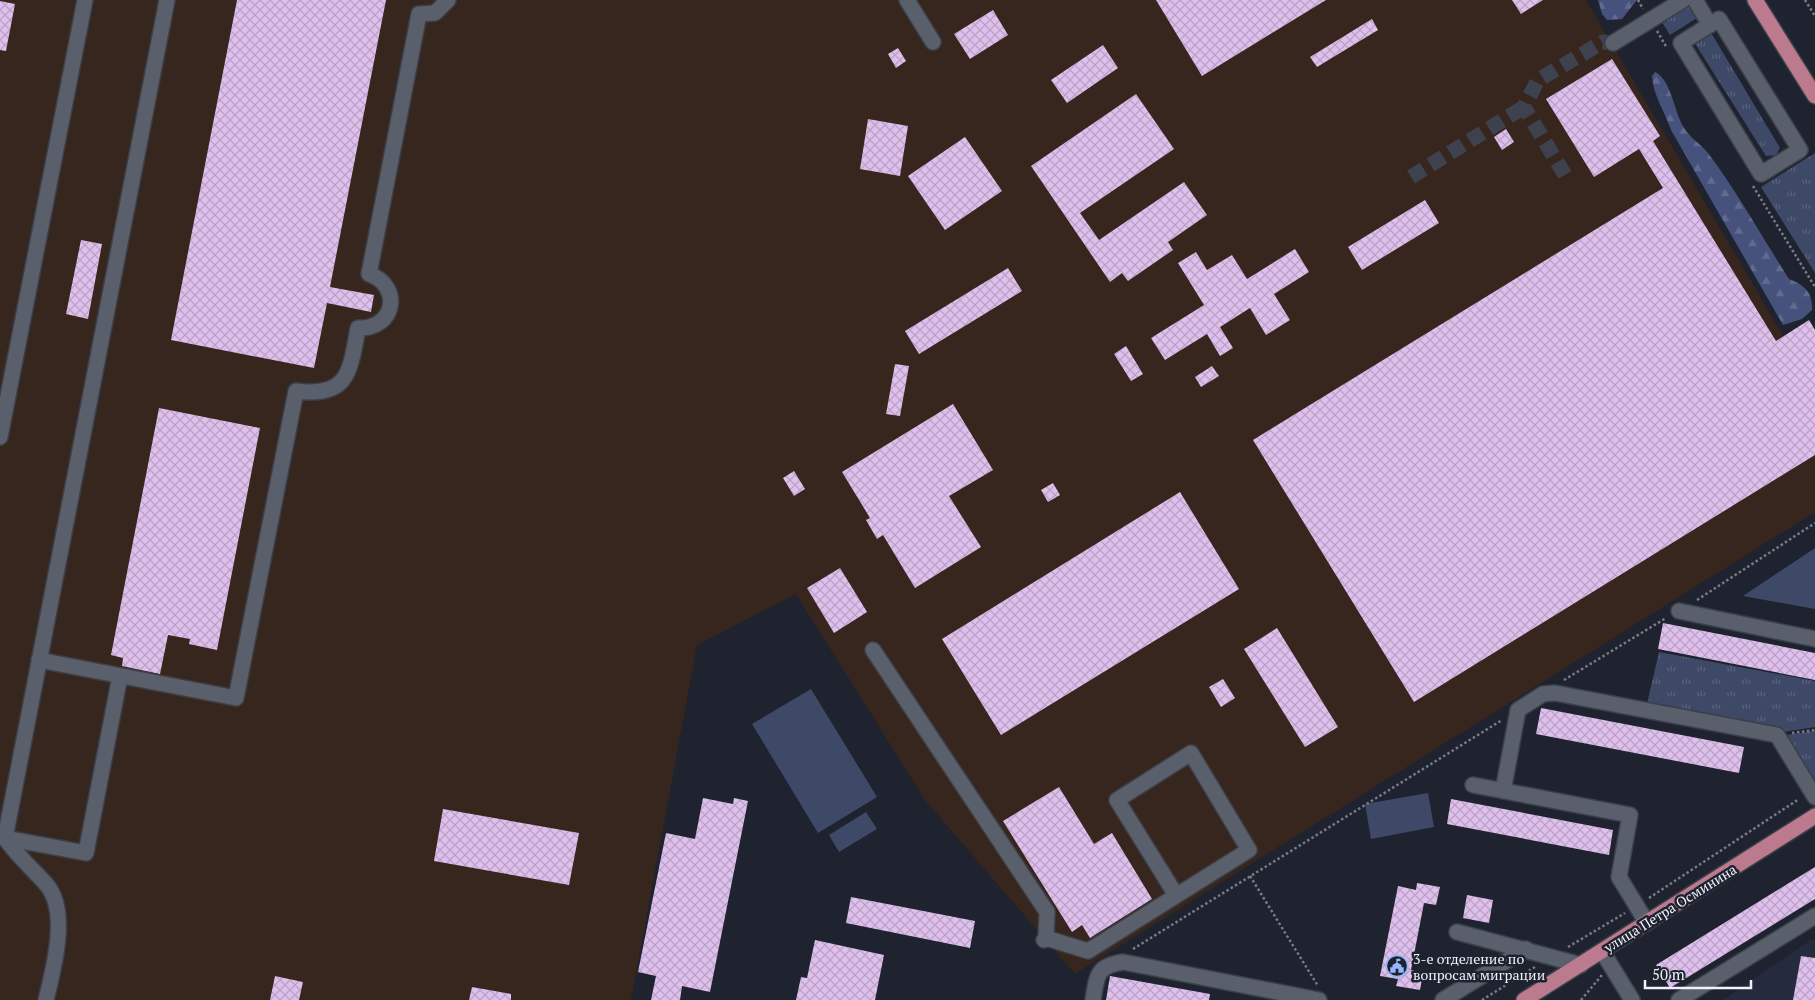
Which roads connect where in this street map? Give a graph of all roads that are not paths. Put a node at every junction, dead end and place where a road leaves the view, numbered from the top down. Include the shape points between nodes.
1 (85, 0) edge
2 (168, 0) edge
3 (448, 0) edge
4 (907, 0) edge
5 (1684, 0) edge
6 (1695, 0) edge
7 (1755, 0) edge
8 (1710, 25) junction
9 (933, 42) dead end
10 (1613, 43) tunnel mouth
11 (1815, 96) edge
12 (0, 437) edge
13 (1679, 612) road end
14 (1815, 639) edge
15 (873, 650) dead end
16 (39, 660) junction
17 (120, 676) junction
18 (1473, 785) dead end
19 (1503, 791) junction
20 (1813, 794) edge
21 (1815, 816) edge
22 (2, 834) edge
23 (1176, 895) junction
24 (1815, 916) edge
25 (1648, 923) junction
26 (1457, 932) dead end
27 (1526, 949) junction
28 (1606, 957) junction
29 (1581, 965) junction
30 (1320, 996) edge
31 (46, 1000) edge
32 (1093, 1000) edge
33 (1443, 1000) edge
34 (1524, 1000) edge
35 (1632, 1000) edge
36 (1679, 1000) edge

1 - 12 lane
2 - 16 lane
3 - 17 lane via 434,13 419,14 368,274 387,288 389,310 380,323 358,328 350,371 341,382 320,392 296,391 236,698
4 - 9 lane
5 - 10 lane
6 - 8 lane
7 - 11 main road
8 - 8 lane via 1681,43 1762,174 1800,150 1719,19
13 - 14 lane
15 - 23 lane via 1047,912 1045,939 1088,951
16 - 17 lane
16 - 22 lane
17 - 22 lane via 86,853
18 - 19 lane
19 - 20 lane via 1518,710 1543,694 1556,693 1777,735
19 - 25 lane via 1630,815 1618,877
21 - 25 main road, улица Петра Осминина
22 - 31 lane via 33,873 48,886 55,902 58,946
23 - 23 lane via 1249,850 1191,753 1117,800
24 - 36 lane
25 - 28 main road, улица Петра Осминина
26 - 27 lane
27 - 29 lane
27 - 33 lane
28 - 29 main road, улица Петра Осминина
28 - 35 lane
29 - 34 main road, улица Петра Осминина
30 - 32 lane via 1123,962 1108,965 1100,971

